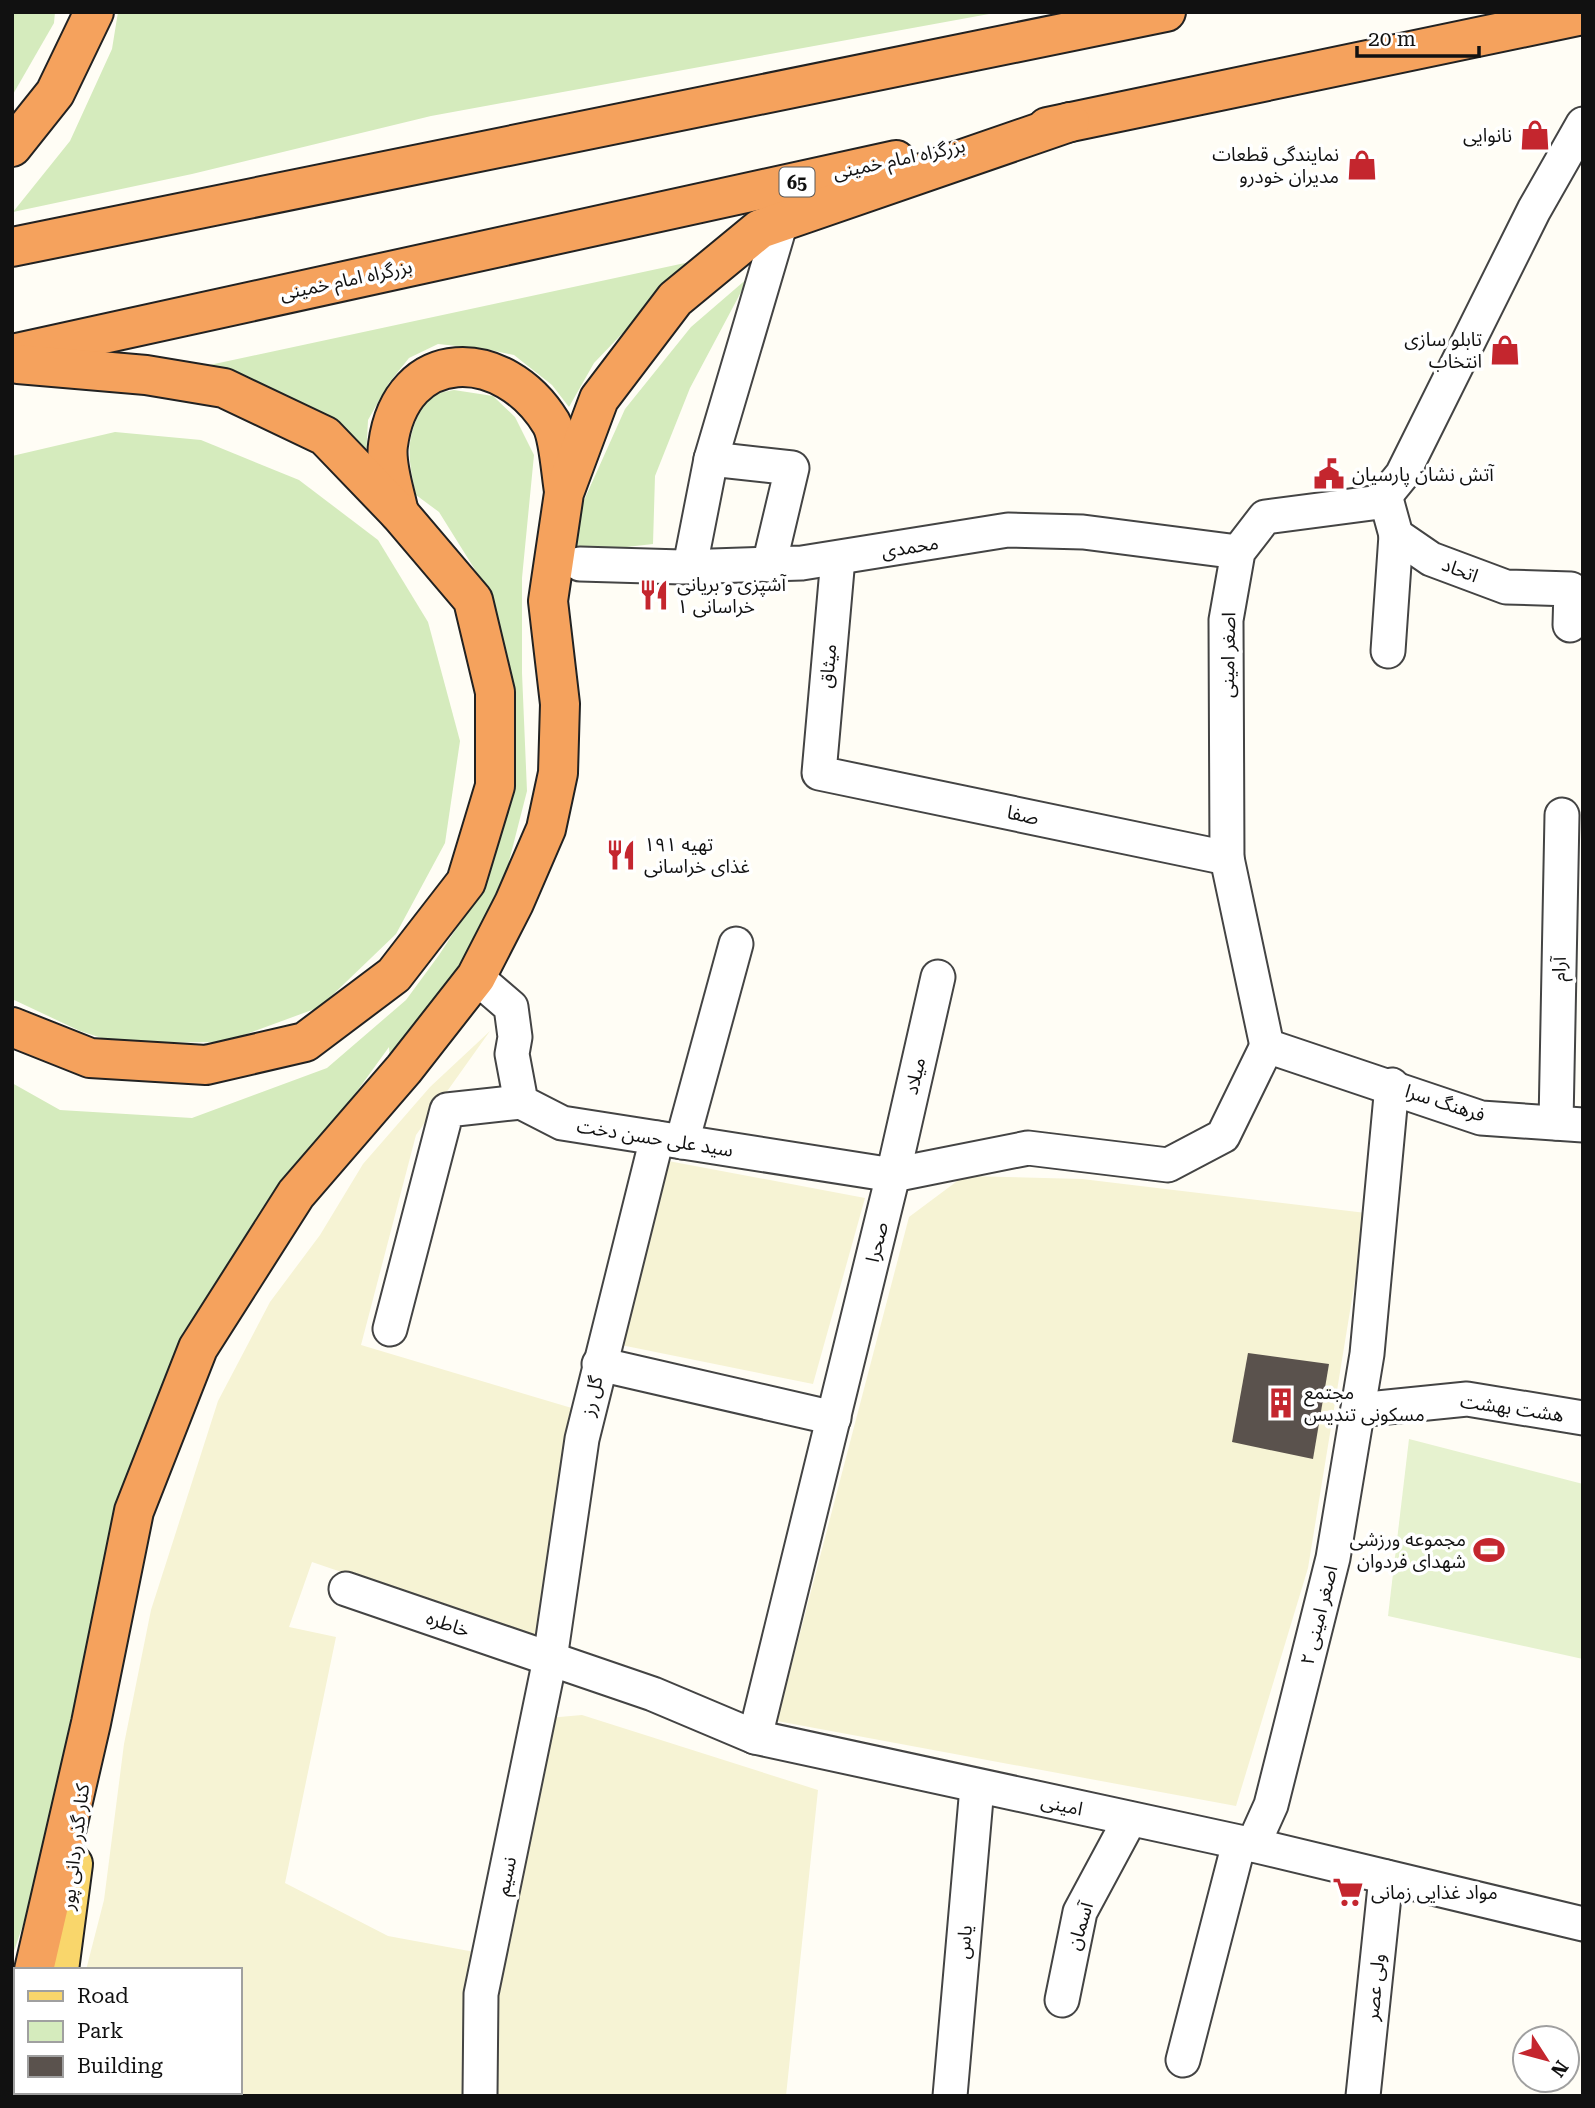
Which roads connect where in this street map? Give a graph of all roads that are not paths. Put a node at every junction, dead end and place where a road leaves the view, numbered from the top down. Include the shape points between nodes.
1 (94, 12) edge
2 (1166, 12) edge
3 (1583, 15) edge
4 (1070, 122) junction
5 (1583, 124) edge
6 (12, 147) edge
7 (781, 222) junction
8 (12, 247) edge
9 (12, 354) edge
10 (12, 363) edge
11 (711, 459) junction
12 (565, 493) junction
13 (1385, 495) junction
14 (399, 513) junction
15 (1396, 535) junction
16 (1238, 552) junction
17 (838, 558) junction
18 (580, 565) dead end
19 (769, 565) junction
20 (690, 566) junction
21 (1570, 625) dead end
22 (1388, 650) dead end
23 (819, 773) joint
24 (1562, 814) dead end
25 (1227, 858) junction
26 (736, 944) dead end
27 (477, 977) junction
28 (938, 977) dead end
29 (12, 1027) edge
30 (1267, 1046) junction
31 (1392, 1086) junction
32 (521, 1102) junction
33 (1569, 1124) edge
34 (670, 1140) junction
35 (893, 1175) junction
36 (390, 1329) dead end
37 (599, 1364) junction
38 (1358, 1409) junction
39 (834, 1418) junction
40 (1583, 1418) edge
41 (346, 1590) dead end
42 (550, 1659) junction
43 (91, 1723) junction
44 (755, 1737) junction
45 (977, 1787) junction
46 (1130, 1819) junction
47 (1246, 1844) junction
48 (1386, 1877) junction
49 (1583, 1924) edge
50 (34, 1968) edge
51 (60, 1968) edge
52 (1062, 2000) dead end
53 (1183, 2060) dead end
54 (480, 2096) edge
55 (950, 2096) edge
56 (1363, 2096) edge

1 - 6 highway via 55,93
2 - 8 highway
3 - 4 highway, بزرگراه امام خمینی / 65
4 - 7 highway
4 - 9 highway, بزرگراه امام خمینی / 65
5 - 13 street via 1534,210 1402,475
7 - 11 street
7 - 12 highway via 760,229 675,299 598,399
10 - 14 highway via 146,374 224,388 325,436
11 - 19 street via 792,468
11 - 20 street
12 - 14 highway via 553,425 525,390 478,366 451,366 422,378 398,406 387,447
12 - 27 highway via 548,601 560,704 558,773 546,828
13 - 15 street
13 - 16 street, اصغر امینی via 1380,502 1341,510 1265,517
14 - 29 highway via 473,600 495,692 495,786 466,882 394,975 305,1042 206,1065 90,1058
15 - 21 street, اتحاد via 1431,559 1506,587 1571,589
15 - 22 street
16 - 17 street, محمدی via 1083,532 1008,530
16 - 25 street, اصغر امینی via 1226,620
17 - 19 street, محمدی
17 - 23 street, میثاق
18 - 20 street, محمدی
19 - 20 street, محمدی
23 - 25 street, صفا
24 - 33 street, آرام
25 - 30 street, اصغر امینی
26 - 34 street
27 - 32 street via 511,1007 512,1054
27 - 43 highway via 296,1194 198,1348 134,1511
28 - 35 street, میلاد
30 - 31 street
30 - 35 street via 1223,1136 1168,1165 1028,1148
31 - 33 street, فرهنگ سرا via 1481,1118
31 - 38 street, ۲ اصغر امینی
32 - 34 street, سید علی حسن دخت via 562,1123
32 - 36 street via 447,1110
34 - 35 street, سید علی حسن دخت
34 - 37 street, گل رز
35 - 39 street, صحرا
37 - 39 street
37 - 42 street, گل رز via 582,1439
38 - 40 street, هشت بهشت via 1467,1399
38 - 47 street, ۲ اصغر امینی via 1333,1558 1271,1805
39 - 44 street, صحرا
41 - 42 street, خاطره
42 - 44 street, امینی via 653,1694
42 - 54 street, نسیم via 481,1994
43 - 50 highway
43 - 51 main road, کنار گذر ردانی پور
44 - 45 street, امینی
45 - 46 street, امینی
45 - 55 street, یاس
46 - 47 street, امینی
46 - 52 street, آسمان via 1080,1912
47 - 48 street, امینی
47 - 53 street, ۲ اصغر امینی
48 - 49 street, امینی
48 - 56 street, ولی عصر

